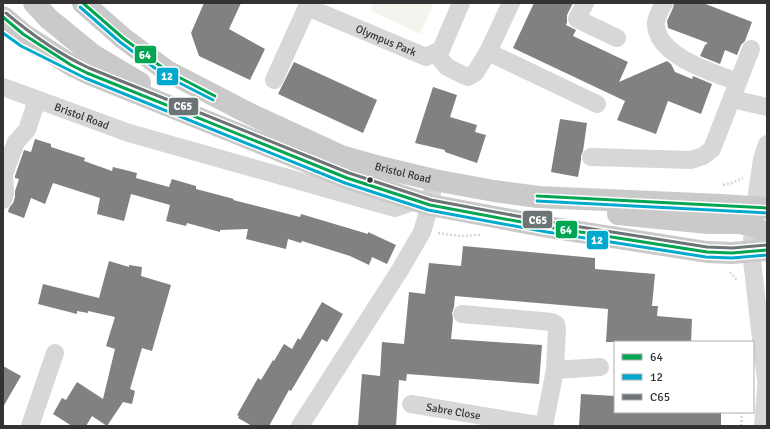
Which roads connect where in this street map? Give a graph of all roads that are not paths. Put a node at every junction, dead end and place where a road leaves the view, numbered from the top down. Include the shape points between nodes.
1 (34, 3) edge
2 (83, 3) edge
3 (461, 3) edge
4 (511, 3) edge
5 (585, 3) edge
6 (664, 3) edge
7 (308, 5) edge
8 (3, 17) edge
9 (3, 27) edge
10 (617, 38) dead end
11 (751, 49) dead end
12 (488, 52) junction
13 (435, 53) junction
14 (70, 65) junction
15 (274, 80) dead end
16 (738, 82) junction
17 (3, 87) edge
18 (732, 99) junction
19 (37, 100) junction
20 (597, 104) dead end
21 (767, 107) edge
22 (198, 117) junction
23 (767, 144) edge
24 (591, 157) dead end
25 (434, 180) junction
26 (3, 200) edge
27 (422, 203) junction
28 (761, 219) edge
29 (759, 251) edge
30 (462, 314) dead end
31 (55, 354) dead end
32 (600, 367) dead end
33 (554, 370) junction
34 (767, 377) edge
35 (411, 404) dead end
36 (30, 426) edge
37 (300, 426) edge
38 (544, 426) edge
39 (763, 426) edge

1 - 22 main road via 49,19 93,55
2 - 25 main road, Bristol Road via 123,38 167,71 250,114 342,156
3 - 13 street via 441,50
4 - 12 street
5 - 10 street via 577,19
6 - 16 street via 656,22 656,29 665,45 674,54
7 - 13 street, Olympus Park via 426,57
7 - 15 street, Olympus Park
8 - 14 main road, Bristol Road via 23,34
9 - 14 main road via 23,42
11 - 16 street
12 - 13 street via 475,74 468,77 447,67
12 - 20 street
14 - 22 main road, Bristol Road
16 - 18 street
17 - 19 street, Bristol Road
18 - 21 street
18 - 24 street via 712,149 703,156 691,160
19 - 26 street via 26,130 16,142 4,174
19 - 27 street, Bristol Road via 129,133 395,208
22 - 27 main road, Bristol Road via 347,178
23 - 28 street via 760,178
25 - 27 street
25 - 28 main road, Bristol Road via 538,197 597,212 708,224 739,224
27 - 29 main road, Bristol Road via 548,227 707,252
27 - 37 street via 422,232
28 - 29 street
29 - 34 street via 760,339
30 - 33 street, Sabre Close via 556,324
31 - 36 street
32 - 33 street
33 - 38 street, Sabre Close
34 - 39 street
35 - 38 street, Sabre Close

